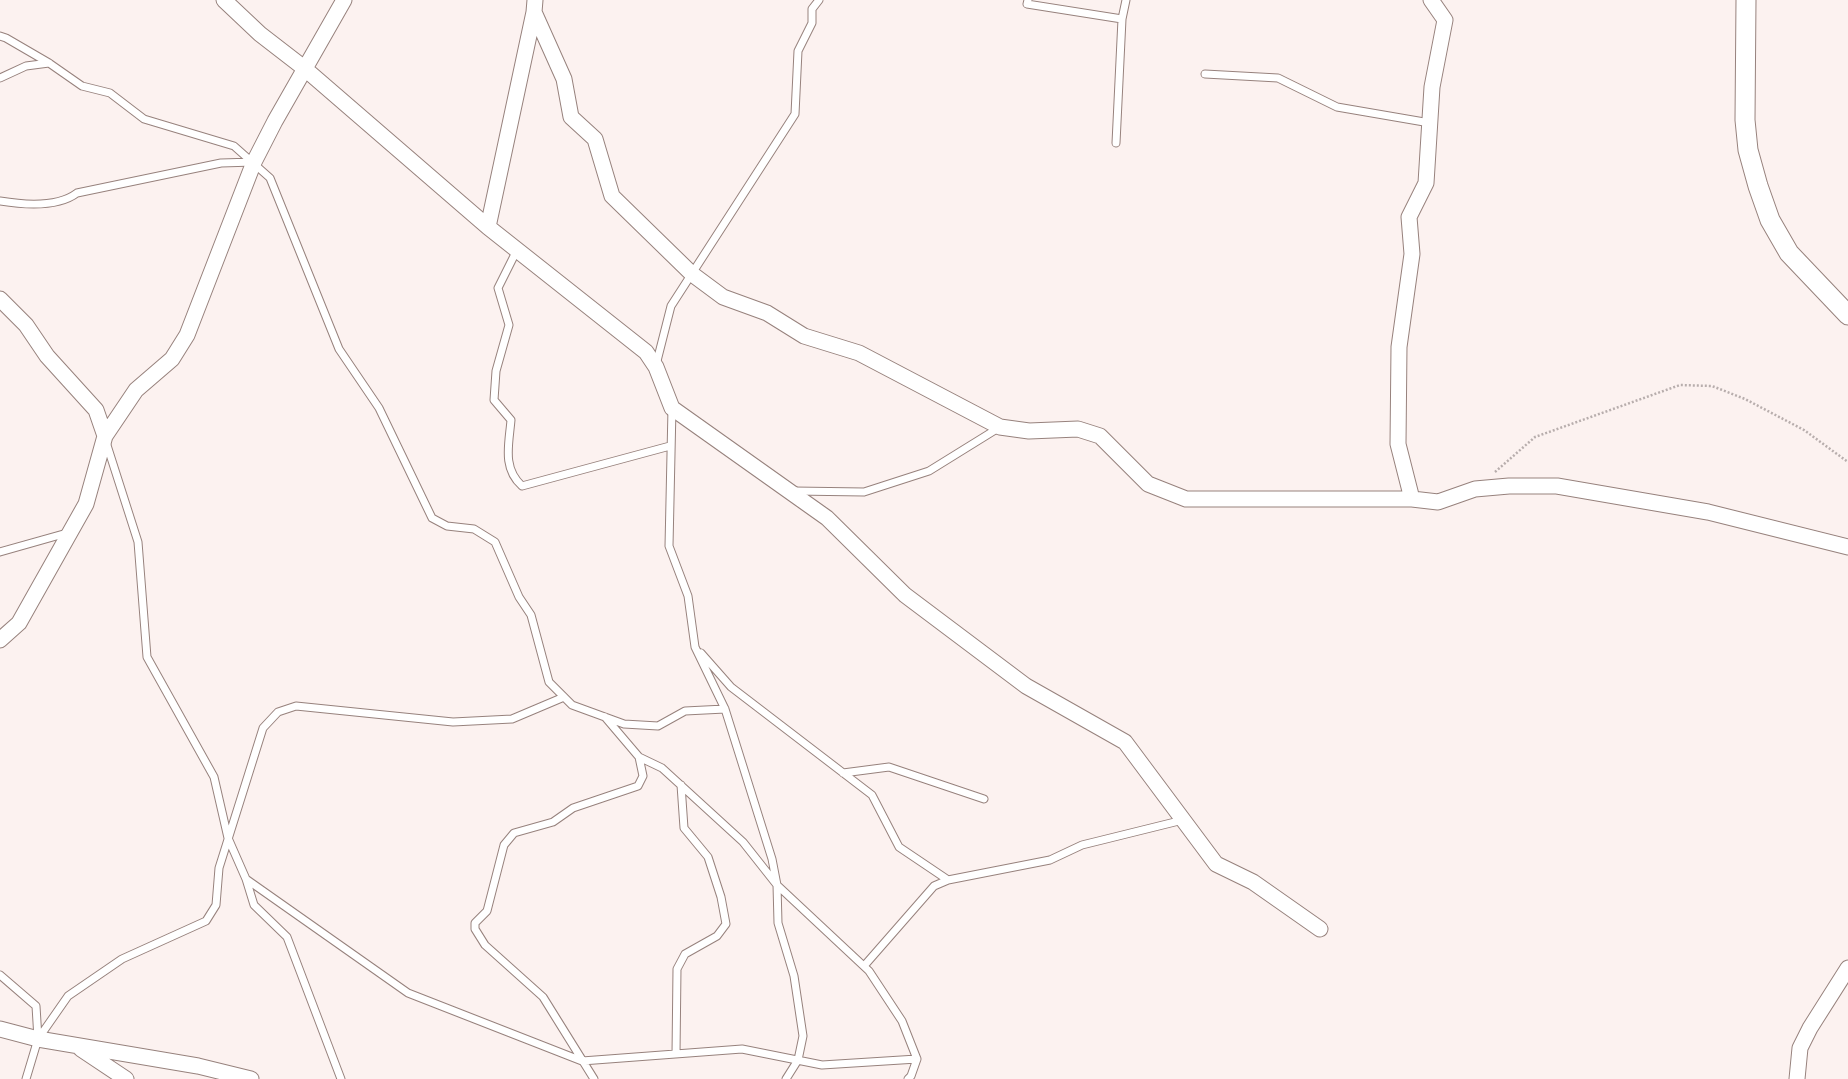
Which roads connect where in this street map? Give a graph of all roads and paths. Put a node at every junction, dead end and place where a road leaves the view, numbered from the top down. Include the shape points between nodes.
1 (224, 0) edge
2 (344, 0) edge
3 (819, 0) edge
4 (1028, 0) edge
5 (1126, 0) edge
6 (1431, 0) edge
7 (1746, 0) edge
8 (534, 6) edge
9 (1122, 19) junction
10 (0, 36) edge
11 (49, 63) junction
12 (304, 68) junction
13 (1205, 74) dead end
14 (0, 78) edge
15 (1430, 122) junction
16 (1116, 143) dead end
17 (254, 162) junction
18 (0, 201) edge
19 (488, 227) junction
20 (517, 250) junction
21 (692, 274) junction
22 (0, 299) edge
23 (1848, 315) edge
24 (656, 367) junction
25 (672, 408) junction
26 (1000, 427) junction
27 (105, 436) junction
28 (670, 446) junction
29 (1848, 462) edge
30 (1475, 489) junction
31 (788, 491) junction
32 (1412, 499) junction
33 (69, 533) junction
34 (1848, 547) edge
35 (0, 552) edge
36 (0, 640) edge
37 (695, 646) junction
38 (564, 697) junction
39 (725, 709) junction
40 (605, 717) junction
41 (639, 757) junction
42 (843, 773) junction
43 (681, 785) junction
44 (984, 799) dead end
45 (1183, 820) junction
46 (228, 838) junction
47 (246, 879) junction
48 (948, 880) junction
49 (777, 885) junction
50 (1320, 929) dead end
51 (864, 966) junction
52 (1848, 968) edge
53 (0, 975) edge
54 (0, 1029) edge
55 (38, 1039) junction
56 (77, 1046) junction
57 (676, 1054) junction
58 (916, 1059) junction
59 (798, 1060) junction
60 (582, 1061) junction
61 (26, 1079) edge
62 (126, 1079) edge
63 (251, 1079) edge
64 (341, 1079) edge
65 (594, 1079) edge
66 (786, 1079) edge
67 (908, 1079) edge
68 (1797, 1079) edge

1 - 12 street via 260,34
2 - 12 street
3 - 21 lane via 812,9 812,23 798,51 795,114
4 - 9 lane via 1027,4
5 - 9 lane
6 - 15 street via 1445,20 1432,87
7 - 23 street via 1745,120 1748,150 1758,186 1770,220 1789,253
8 - 19 street
8 - 21 street via 564,79 571,117 595,139 612,196
9 - 16 lane
10 - 11 lane
11 - 14 lane via 26,66
11 - 17 lane via 82,86 110,93 144,119 234,146
12 - 17 street
12 - 19 street
13 - 15 lane via 1278,78 1337,107
15 - 32 street via 1426,183 1409,217 1412,254 1399,347 1398,444
17 - 18 lane via 221,163 77,193 69,199 44,205
17 - 27 street via 187,335 172,359 136,390
17 - 38 lane via 270,178 339,349 378,408 432,518 447,526 474,529 495,542 519,597 530,615 549,682
19 - 20 street
20 - 24 street via 646,352
20 - 28 lane via 498,288 509,325 496,371 494,400 511,420 508,462 515,480 522,486
21 - 24 lane via 671,306
21 - 26 street via 723,297 767,313 804,336 859,353
22 - 27 street via 26,325 47,356 96,410
24 - 25 street
25 - 28 lane
25 - 31 street
26 - 31 lane via 929,471 864,492
26 - 32 street via 1029,431 1078,429 1100,436 1148,484 1186,499
27 - 33 street via 86,504
27 - 46 lane via 138,542 147,657 214,777
28 - 37 lane via 669,546 688,596
29 - 30 path via 1804,430 1745,399 1712,386 1680,385 1535,437
30 - 32 street via 1438,502
30 - 34 street via 1557,486 1708,512
31 - 45 street via 827,518 905,595 1026,686 1124,742
33 - 35 lane
33 - 36 street via 19,623
37 - 39 lane
37 - 42 lane via 731,687
38 - 40 lane via 572,705
38 - 46 lane via 512,719 453,722 296,706 278,712 262,728
39 - 40 lane via 685,711 658,726 624,724
39 - 49 lane via 772,859
40 - 41 lane
41 - 43 lane via 662,768
41 - 60 lane via 643,776 638,786 573,808 553,822 514,833 504,845 487,911 475,923 475,929 485,945 543,997
42 - 44 lane via 889,767
42 - 48 lane via 872,795 899,847
43 - 49 lane via 743,842
43 - 57 lane via 684,828 708,857 721,897 726,924 717,936 685,954 677,969
45 - 48 lane via 1082,845 1050,860
45 - 50 street via 1216,864 1253,882
46 - 47 lane
46 - 55 lane via 219,868 216,905 206,921 122,959 68,996
47 - 60 lane via 408,993
47 - 64 lane via 254,905 287,937
48 - 51 lane via 934,886
49 - 51 lane
49 - 59 lane via 778,923 794,976 803,1036
51 - 58 lane via 902,1021
52 - 68 street via 1800,1048
53 - 55 lane via 36,1006
54 - 55 street
55 - 56 street
55 - 61 lane
56 - 62 street
56 - 63 street via 198,1066
57 - 59 lane via 742,1050
57 - 60 lane
58 - 59 lane via 822,1064
58 - 67 lane
59 - 66 lane
60 - 65 lane

